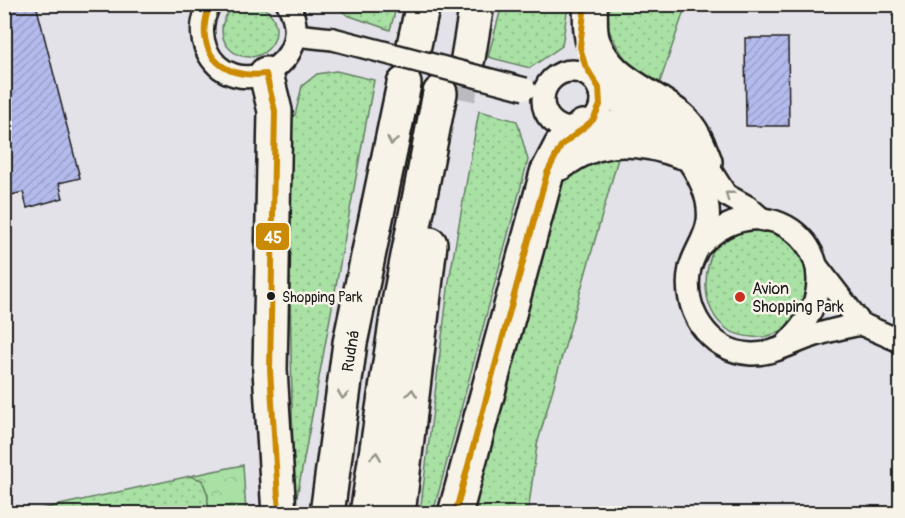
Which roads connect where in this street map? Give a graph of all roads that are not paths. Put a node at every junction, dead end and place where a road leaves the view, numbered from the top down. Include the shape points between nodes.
1 (210, 4) edge
2 (288, 4) edge
3 (423, 4) edge
4 (463, 4) edge
5 (477, 4) edge
6 (585, 4) edge
7 (590, 4) edge
8 (295, 35) junction
9 (414, 45) dead end
10 (266, 74) junction
11 (404, 84) dead end
12 (596, 86) junction
13 (534, 92) junction
14 (588, 123) junction
15 (694, 157) junction
16 (547, 174) junction
17 (763, 220) junction
18 (701, 245) junction
19 (818, 268) junction
20 (861, 324) junction
21 (900, 341) edge
22 (785, 346) junction
23 (279, 513) edge
24 (327, 513) edge
25 (367, 513) edge
26 (398, 513) edge
27 (455, 513) edge

1 - 10 street via 203,20 203,39 215,63 239,76
2 - 8 street
3 - 9 highway
4 - 5 highway via 458,56
6 - 12 highway via 579,46
7 - 15 highway via 592,40 606,66 627,86 680,119 696,139
8 - 10 street via 286,58
8 - 13 street, bridge via 333,39
10 - 23 highway via 275,111 270,370
11 -> 24 highway, Rudná via 350,343
12 - 13 street via 577,71 560,73
12 - 14 street via 599,110
12 - 15 street via 674,128 691,143
13 - 14 street via 556,125 567,129
14 - 15 street via 632,124 651,130
14 - 16 highway via 561,147
15 - 16 highway via 654,141 631,138 586,147
17 -> 15 street via 726,195
15 - 18 street via 694,169 707,205 708,221
16 - 27 highway
17 - 18 street via 718,229
17 - 19 street via 792,230 813,253
18 - 22 street via 688,283 692,308 705,332 734,351 751,354
19 - 20 street
19 - 22 street via 816,299 806,321
20 - 21 street
20 - 22 street
25 - 26 highway via 400,297 449,96

